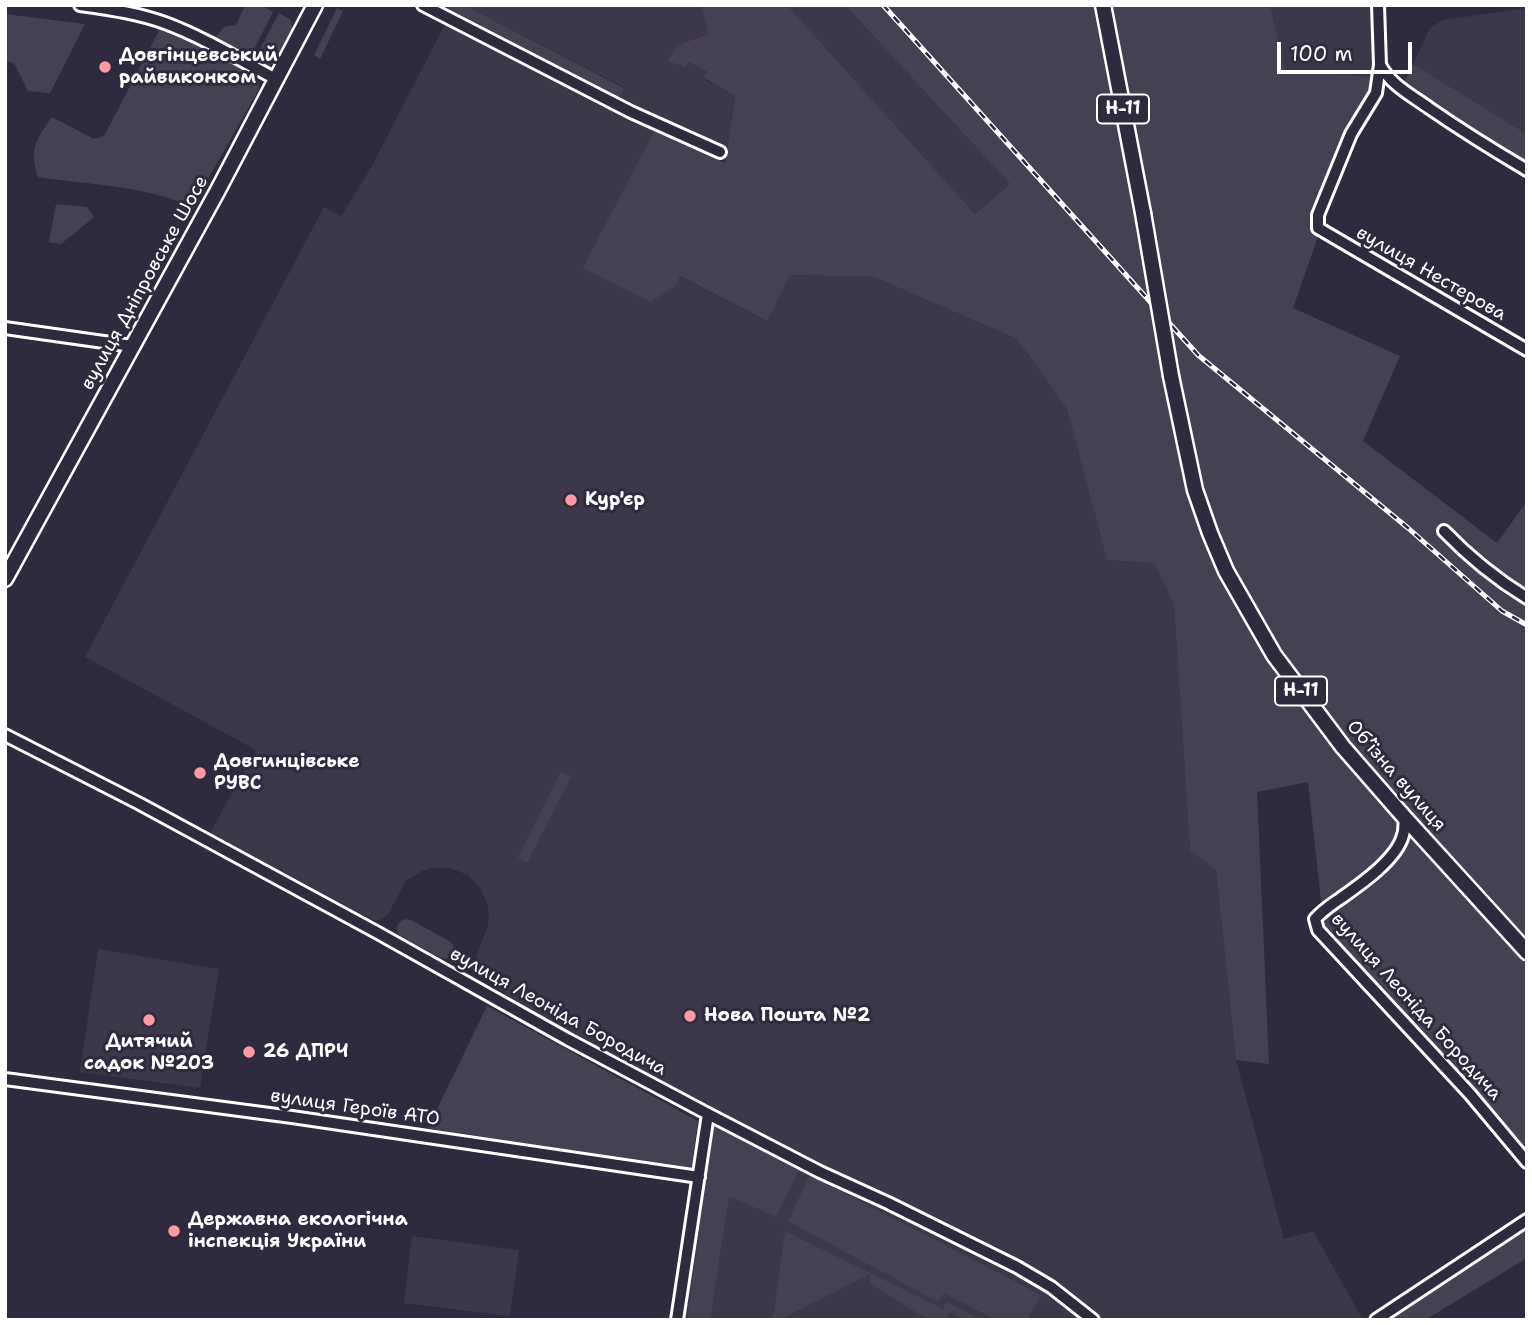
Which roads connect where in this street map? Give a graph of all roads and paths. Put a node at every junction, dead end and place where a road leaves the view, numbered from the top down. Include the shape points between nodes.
1 (79, 5) edge
2 (315, 5) edge
3 (423, 5) edge
4 (1103, 5) edge
5 (1378, 5) edge
6 (1380, 65) junction
7 (276, 79) junction
8 (720, 152) dead end
9 (1527, 170) edge
10 (5, 328) edge
11 (132, 346) junction
12 (1527, 350) edge
13 (1444, 531) dead end
14 (6, 578) edge
15 (1527, 598) edge
16 (5, 735) edge
17 (1405, 818) junction
18 (1527, 952) edge
19 (5, 1079) edge
20 (708, 1114) junction
21 (1527, 1162) edge
22 (699, 1177) junction
23 (1527, 1220) edge
24 (677, 1320) edge
25 (1093, 1320) edge
26 (1376, 1320) edge

1 - 7 street via 163,22
2 - 7 main road, вулиця Дніпровське Шосе
3 - 8 street via 631,112
4 - 17 main road, Обʼїзна вулиця / Н-11, bridge via 1171,376 1195,490 1210,533 1226,571 1275,655 1343,747
5 - 6 street
6 - 9 street via 1401,89
6 - 12 street, вулиця Нестерова via 1376,93 1351,134 1318,215 1318,228
7 - 11 main road, вулиця Дніпровське Шосе
10 - 11 street
11 - 14 main road, вулиця Дніпровське Шосе
13 - 15 street via 1499,580
16 - 20 street, вулиця Леоніда Бородича
17 - 18 main road, Обʼїзна вулиця / Н-11
17 - 21 street, вулиця Леоніда Бородича via 1404,834 1386,862 1322,910 1315,919 1318,930
19 - 22 street, вулиця Героїв АТО
20 - 22 street
20 - 25 street, вулиця Леоніда Бородича via 1017,1267
22 - 24 street
23 - 26 street

